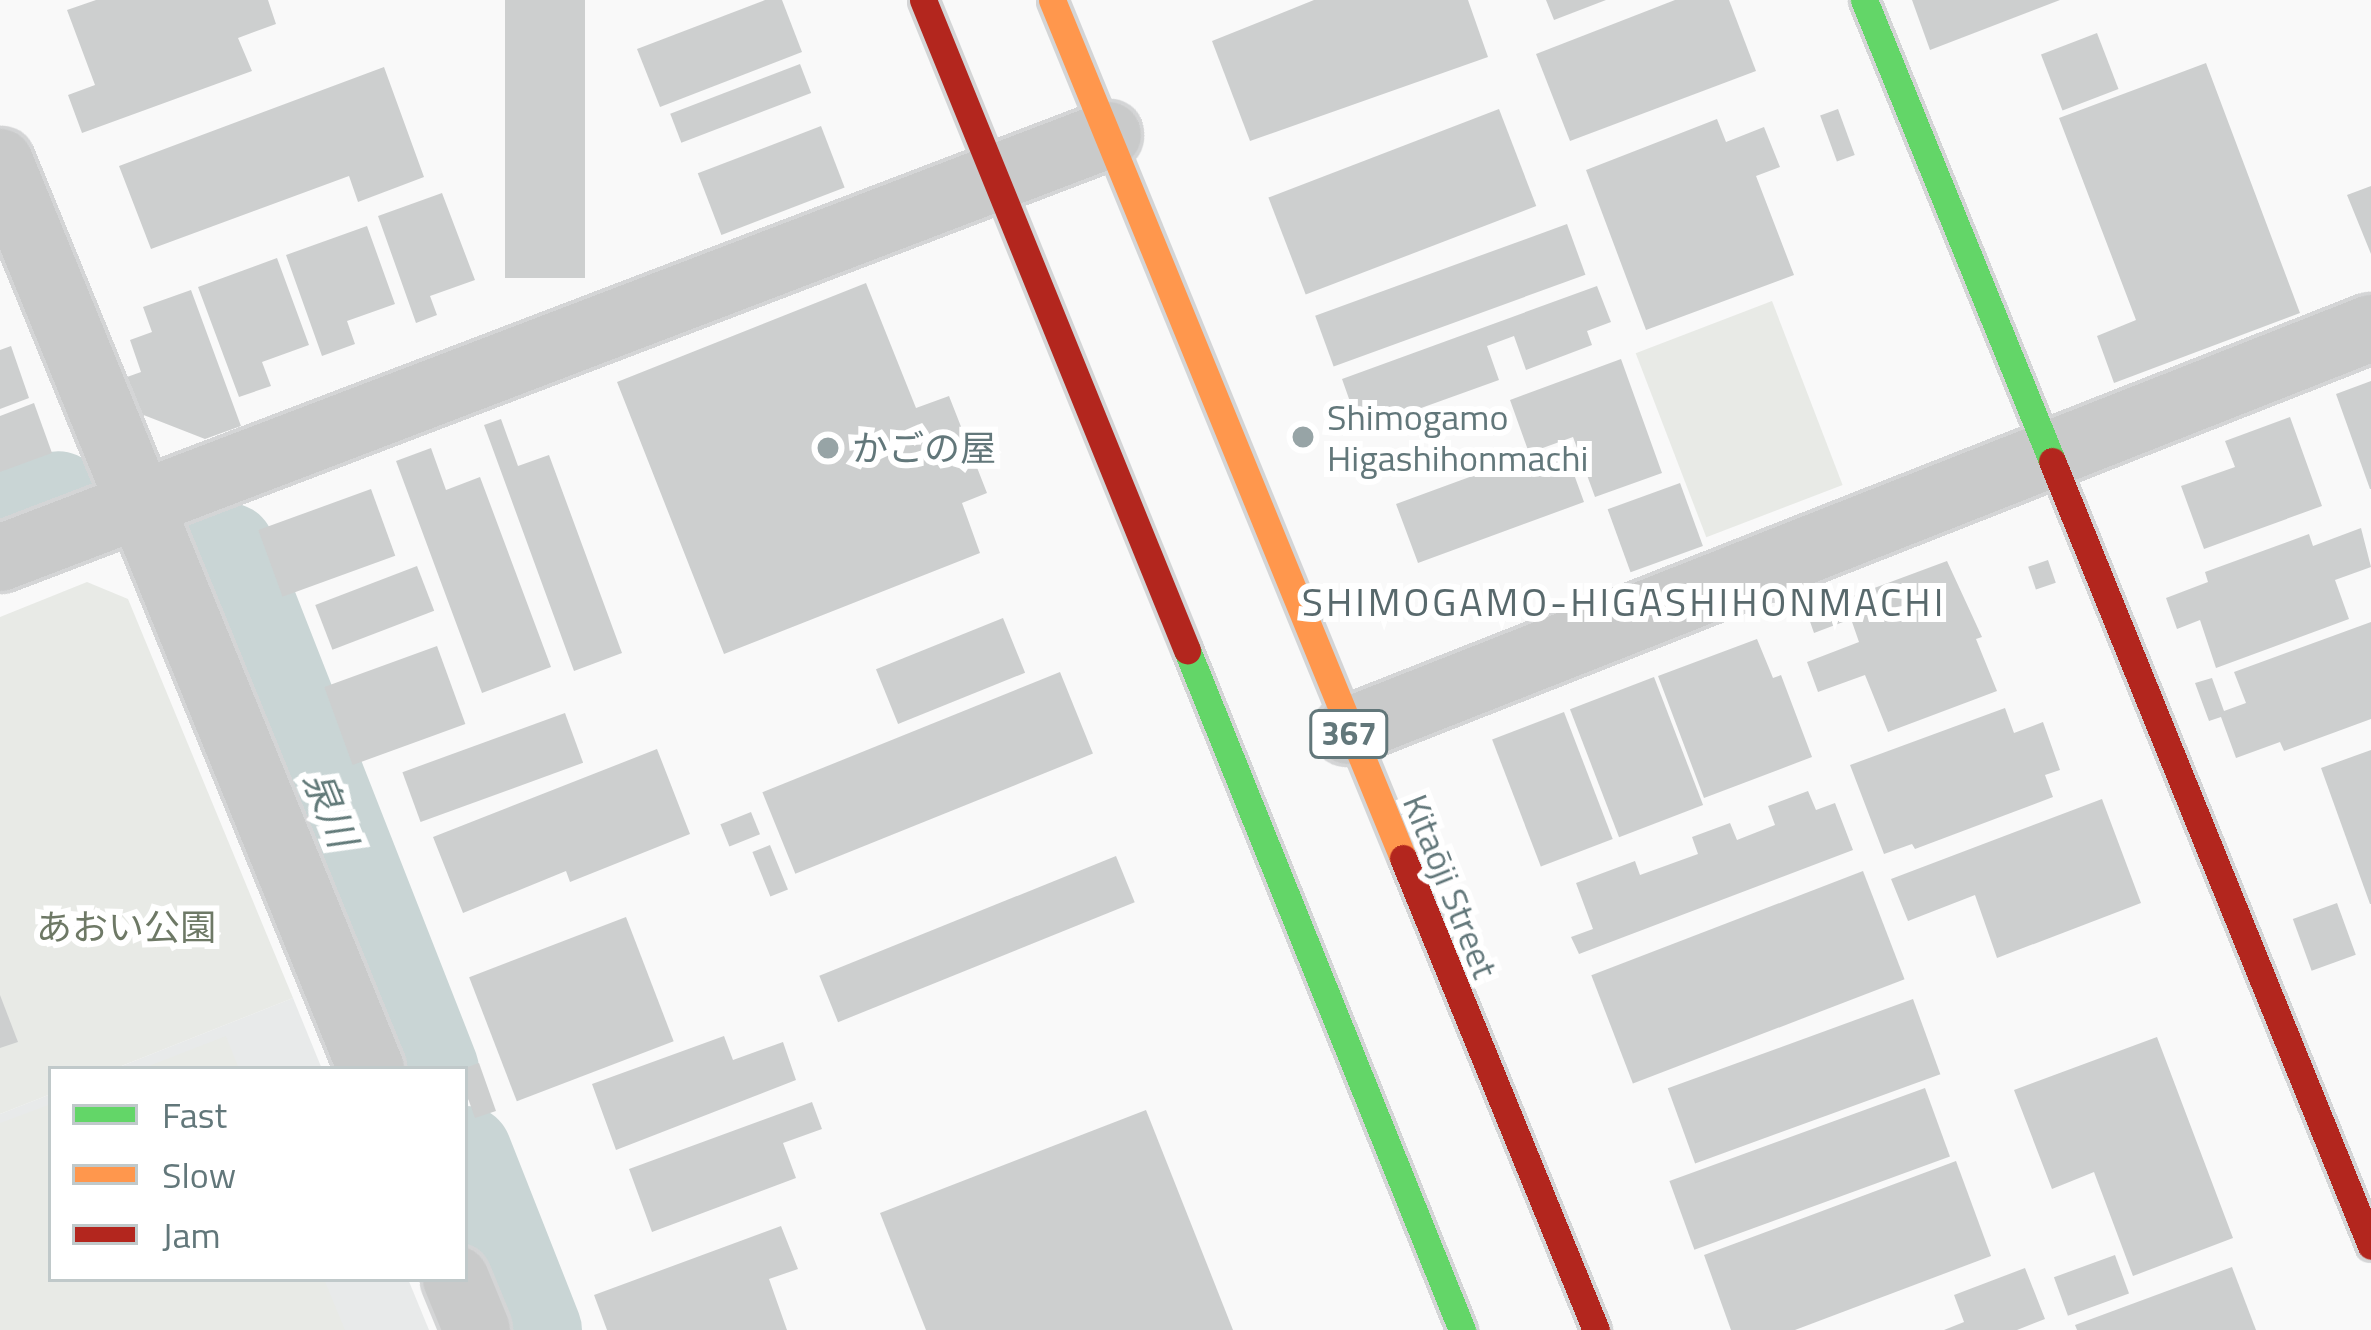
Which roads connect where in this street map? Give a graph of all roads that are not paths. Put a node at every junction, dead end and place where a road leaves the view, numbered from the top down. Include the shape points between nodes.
1 (922, 0) edge
2 (1052, 0) edge
3 (1864, 0) edge
4 (1108, 135) junction
5 (0, 162) edge
6 (994, 178) junction
7 (2371, 328) edge
8 (2051, 458) junction
9 (139, 502) junction
10 (0, 559) edge
11 (1348, 731) junction
12 (369, 1066) edge
13 (2371, 1246) edge
14 (458, 1282) edge
15 (477, 1330) edge
16 (1462, 1330) edge
17 (1595, 1330) edge

1 - 6 main road
2 - 4 main road, 367
3 - 8 main road
4 - 6 street
4 - 11 main road, Kitaōji Street / 367
5 - 9 street
6 - 9 street
6 - 16 main road
7 - 8 street
8 - 11 street
8 - 13 main road
9 - 10 street
9 - 12 street
11 - 17 main road, Kitaōji Street / 367
14 - 15 street

